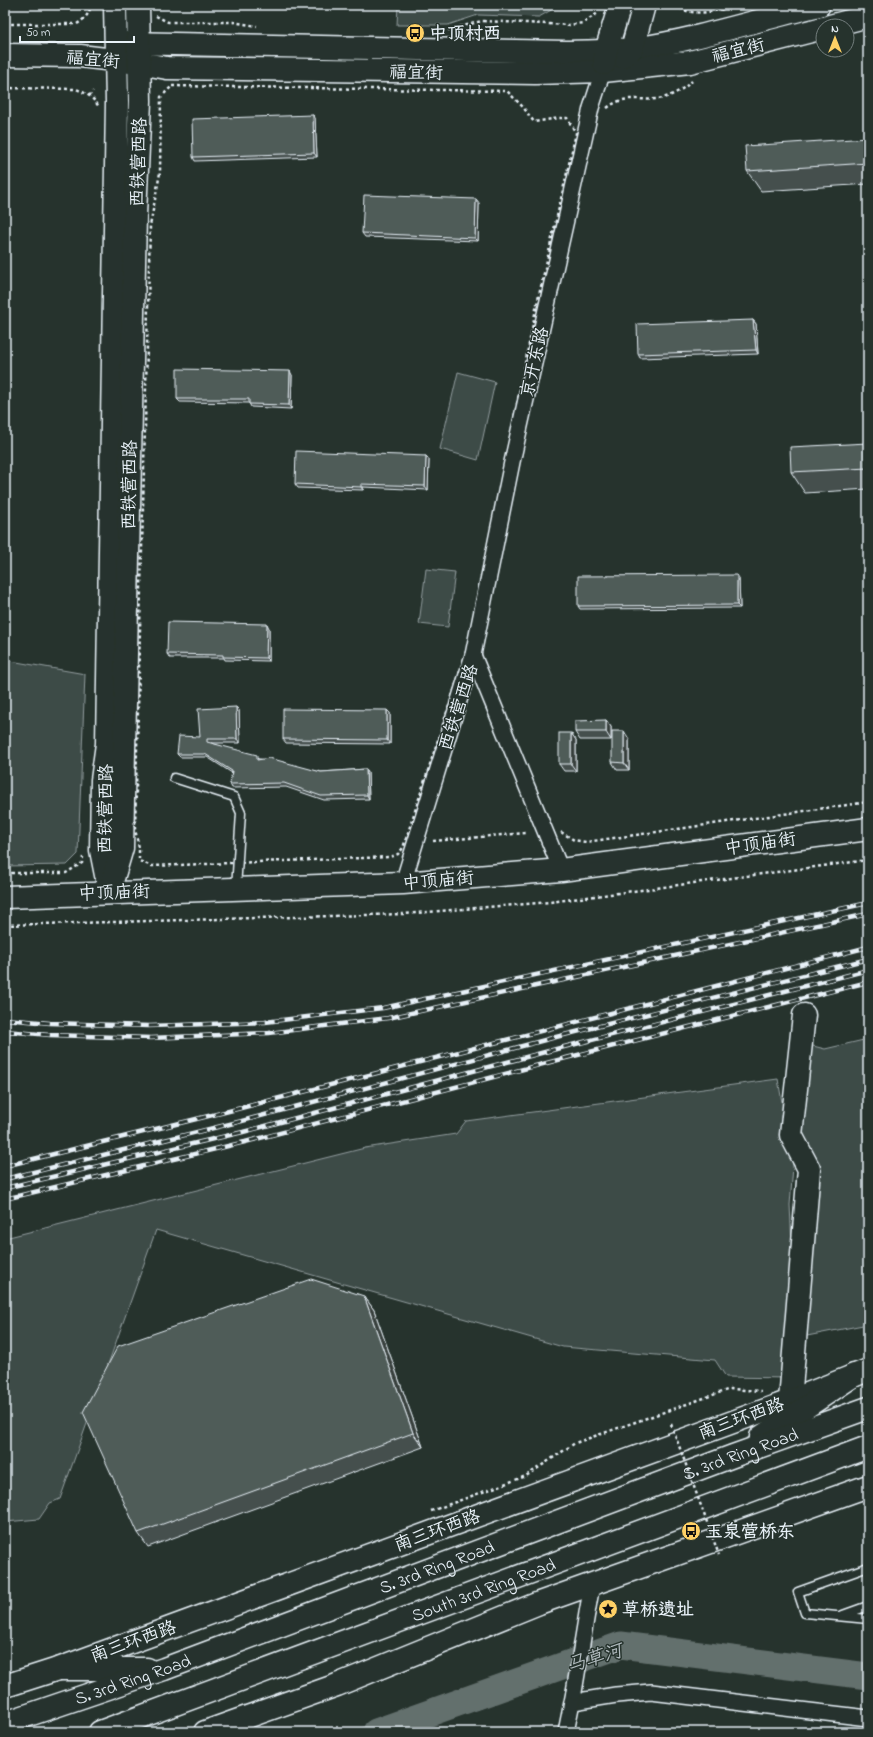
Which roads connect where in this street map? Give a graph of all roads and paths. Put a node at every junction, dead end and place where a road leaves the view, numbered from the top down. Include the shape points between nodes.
1 (91, 5) edge
2 (116, 5) edge
3 (644, 5) edge
4 (674, 5) edge
5 (739, 5) edge
6 (819, 5) edge
7 (145, 7) edge
8 (610, 7) edge
9 (868, 16) edge
10 (855, 19) edge
11 (5, 24) edge
12 (260, 26) dead end
13 (815, 30) edge
14 (441, 32) dead end
15 (5, 42) edge
16 (632, 49) junction
17 (116, 52) junction
18 (139, 53) junction
19 (5, 55) edge
20 (605, 61) junction
21 (696, 77) dead end
22 (5, 88) edge
23 (93, 91) dead end
24 (90, 96) junction
25 (99, 108) dead end
26 (603, 112) dead end
27 (473, 655) junction
28 (174, 778) dead end
29 (868, 802) edge
30 (868, 829) edge
31 (558, 830) dead end
32 (526, 833) dead end
33 (433, 841) dead end
34 (84, 853) dead end
35 (868, 860) edge
36 (238, 863) junction
37 (561, 870) junction
38 (5, 873) edge
39 (403, 883) junction
40 (236, 888) junction
41 (109, 892) junction
42 (5, 897) edge
43 (5, 925) edge
44 (804, 1015) dead end
45 (863, 1370) edge
46 (790, 1394) junction
47 (868, 1408) edge
48 (672, 1424) dead end
49 (868, 1447) edge
50 (733, 1456) junction
51 (868, 1486) edge
52 (429, 1512) dead end
53 (719, 1555) dead end
54 (868, 1567) edge
55 (592, 1585) junction
56 (868, 1606) edge
57 (840, 1616) junction
58 (868, 1619) edge
59 (58, 1669) junction
60 (164, 1669) junction
61 (5, 1686) edge
62 (573, 1697) junction
63 (868, 1718) edge
64 (5, 1723) edge
65 (100, 1732) edge
66 (205, 1732) edge
67 (566, 1732) edge

1 - 11 path via 85,20 68,26
2 - 17 main road, 西铁营西路
3 - 16 main road
4 - 5 path via 706,14
6 - 16 main road, 福宜街 via 679,40
7 - 12 path via 168,22 233,22
7 - 18 main road, 西铁营西路
8 - 14 path via 583,23 569,25 482,21
8 - 20 main road, 京开东路
9 - 10 main road
13 - 20 main road, 福宜街 via 690,62
15 - 17 main road, 福宜街
16 - 20 main road
17 - 18 main road, 福宜街
17 - 19 main road, 福宜街 via 80,56
17 - 41 main road, 西铁营西路 via 107,744 102,788 101,850
18 - 20 main road, 福宜街 via 167,68 535,73
18 - 41 main road, 西铁营西路 via 140,101 134,247 122,848
20 - 27 street, 京开东路 via 591,108 513,455
21 - 26 path via 685,88 658,99 616,101
22 - 24 path via 76,89
23 - 24 path
24 - 25 path
27 - 37 street, 西铁营西路
27 - 39 street, 西铁营西路
28 - 36 lane via 234,797 241,813
29 - 31 path via 586,842 574,840
30 - 37 main road, 中顶庙街
32 - 33 path
34 - 38 path via 82,863 66,873
35 - 43 path via 550,902 402,914
36 - 36 path via 390,857 398,854 403,848 468,647 537,304 576,139 576,133 567,118 534,122 524,107 507,91 172,86 161,98 160,173 150,226 135,829 139,861 152,866
36 - 40 lane
37 - 39 main road, 中顶庙街
39 - 40 main road, 中顶庙街
40 - 41 main road, 中顶庙街
41 - 42 main road, 中顶庙街
44 - 46 main road via 791,1135 809,1170
45 - 46 main road, 南三环西路
45 - 50 main road
46 - 52 path via 730,1389 575,1443 526,1476
46 - 59 main road, 南三环西路
47 - 50 main road, S. 3rd Ring Road
48 - 53 path, bridge
49 - 65 main road, South 3rd Ring Road
50 - 60 main road, S. 3rd Ring Road
51 - 55 main road
54 - 57 lane via 798,1592 805,1613
55 - 62 street, bridge
55 - 66 main road via 539,1603 337,1685
56 - 57 lane
57 - 58 lane
59 - 60 main road
59 - 61 main road, 南三环西路
60 - 64 main road, S. 3rd Ring Road
62 - 63 street via 651,1692
62 - 67 street

